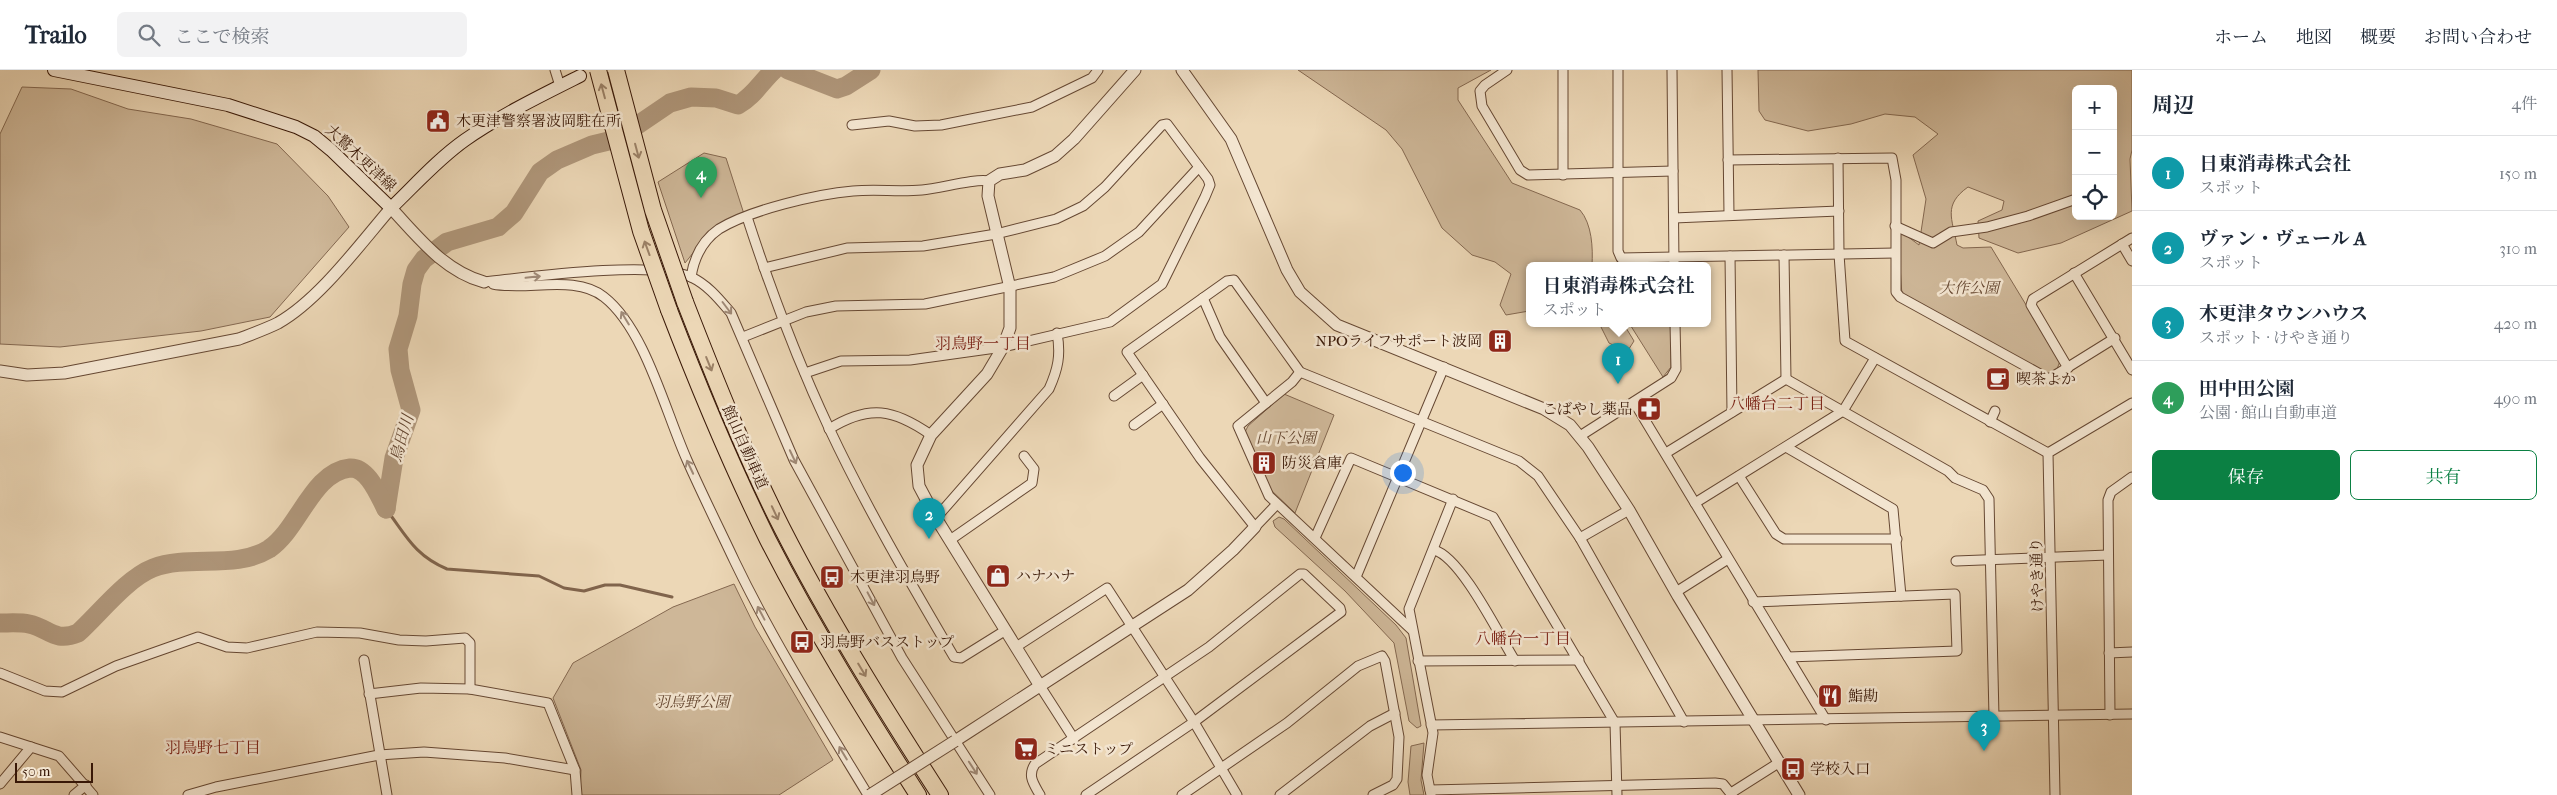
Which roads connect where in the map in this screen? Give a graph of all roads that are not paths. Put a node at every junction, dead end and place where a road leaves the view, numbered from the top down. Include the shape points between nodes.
1 (54, 70) edge
2 (555, 70) edge
3 (598, 70) edge
4 (616, 70) edge
5 (1098, 70) edge
6 (1135, 70) edge
7 (1182, 70) edge
8 (1507, 70) edge
9 (1563, 70) edge
10 (1618, 70) edge
11 (1672, 70) edge
12 (1727, 70) edge
13 (580, 76) dead end
14 (560, 86) junction
15 (852, 125) dead end
16 (1838, 158) junction
17 (1728, 160) junction
18 (1198, 167) junction
19 (1673, 171) junction
20 (1618, 174) junction
21 (1563, 175) junction
22 (988, 181) junction
23 (2072, 200) edge
24 (391, 208) junction
25 (1839, 211) junction
26 (1729, 214) junction
27 (747, 217) junction
28 (1674, 218) junction
29 (1895, 226) junction
30 (996, 234) junction
31 (2132, 238) edge
32 (2122, 244) junction
33 (1894, 253) junction
34 (1839, 254) junction
35 (1784, 255) junction
36 (1730, 256) junction
37 (2132, 261) edge
38 (1674, 262) edge
39 (764, 268) junction
40 (2074, 273) junction
41 (690, 277) junction
42 (484, 282) junction
43 (1010, 288) junction
44 (1203, 298) junction
45 (784, 320) junction
46 (1675, 327) edge
47 (1057, 333) junction
48 (743, 337) junction
49 (2115, 338) junction
50 (1003, 346) junction
51 (1875, 358) junction
52 (1444, 367) junction
53 (2068, 368) junction
54 (0, 370) edge
55 (2132, 370) edge
56 (1300, 372) junction
57 (806, 373) junction
58 (1144, 375) junction
59 (1786, 379) junction
60 (1114, 396) dead end
61 (1634, 402) junction
62 (1266, 403) junction
63 (2132, 403) edge
64 (1163, 404) junction
65 (1843, 411) junction
66 (1995, 411) dead end
67 (1732, 412) junction
68 (1422, 422) junction
69 (1990, 422) junction
70 (1134, 425) dead end
71 (829, 429) junction
72 (931, 435) junction
73 (1580, 436) junction
74 (1786, 448) junction
75 (1666, 453) junction
76 (2048, 453) junction
77 (1024, 456) dead end
78 (1739, 476) junction
79 (1399, 477) junction
80 (2132, 477) edge
81 (1453, 499) junction
82 (1696, 503) junction
83 (1278, 504) junction
84 (1629, 510) junction
85 (936, 518) junction
86 (1255, 527) junction
87 (1315, 538) junction
88 (1580, 538) junction
89 (1897, 539) junction
90 (950, 540) junction
91 (1434, 550) junction
92 (2108, 555) junction
93 (2051, 558) junction
94 (1728, 559) junction
95 (1992, 559) junction
96 (1956, 560) dead end
97 (1356, 577) junction
98 (1676, 592) junction
99 (1901, 596) junction
100 (1753, 602) junction
101 (1132, 626) junction
102 (1006, 630) junction
103 (1412, 630) junction
104 (1016, 648) junction
105 (2132, 652) edge
106 (2109, 653) junction
107 (1788, 657) junction
108 (364, 660) dead end
109 (1579, 660) junction
110 (1418, 661) junction
111 (1515, 661) junction
112 (0, 673) edge
113 (1165, 677) junction
114 (1040, 686) junction
115 (470, 690) junction
116 (369, 694) junction
117 (1394, 714) junction
118 (2132, 714) edge
119 (2110, 715) junction
120 (2054, 716) junction
121 (1994, 717) junction
122 (1826, 720) junction
123 (1756, 721) junction
124 (1194, 722) junction
125 (1684, 722) junction
126 (1615, 723) junction
127 (1431, 724) junction
128 (0, 737) edge
129 (1074, 739) junction
130 (955, 741) junction
131 (31, 747) junction
132 (379, 755) junction
133 (1780, 762) junction
134 (1223, 768) junction
135 (575, 770) junction
136 (0, 784) edge
137 (86, 785) junction
138 (1617, 790) edge
139 (216, 791) edge
140 (1430, 792) edge
141 (1731, 794) edge
142 (74, 795) edge
143 (93, 795) edge
144 (188, 795) edge
145 (386, 795) edge
146 (577, 795) edge
147 (869, 795) edge
148 (918, 795) edge
149 (940, 795) edge
150 (990, 795) edge
151 (1040, 795) edge
152 (1086, 795) edge
153 (1182, 795) edge
154 (1237, 795) edge
155 (1280, 795) edge
156 (1373, 795) edge
157 (1800, 795) edge
158 (2055, 795) edge

1 - 24 main road, 大鷲木更津線 via 228,105 296,127 331,150
2 - 14 street
148 -> 3 highway, 館山自動車道, bridge via 828,647 768,539 728,455 640,230
4 -> 149 highway, 館山自動車道, bridge via 653,210 685,302 744,448 782,527 880,700
5 - 15 street via 1092,78 1032,107 941,125 915,126 889,121
6 - 22 street via 1055,156 1025,170 1000,174
7 - 52 street via 1231,139 1287,270 1300,292 1337,325
8 - 21 street via 1480,91 1482,106 1520,170 1528,175
9 - 21 street
10 - 20 street
11 - 19 street
12 - 17 street
13 - 14 main road, 大鷲木更津線
14 - 24 main road, 大鷲木更津線 via 464,141
16 - 17 street
16 - 25 street
16 - 29 street via 1892,158 1896,180
17 - 26 street
18 - 30 street via 1167,124 1162,125 1083,206 1056,219
18 - 43 street via 1139,232 1105,256 1054,277
18 - 47 street via 1210,185 1162,284 1110,322
19 - 20 street
19 - 28 street
20 - 21 street
20 - 38 street via 1618,251 1621,258
22 - 27 street via 980,179 920,190 854,191 807,197
22 - 30 street
23 - 29 street via 1996,225 1951,232 1933,243
24 - 42 street via 441,259 470,278
24 - 54 street via 312,297 278,323 257,332 239,339 64,373 27,375
25 - 26 street
25 - 34 street
26 - 28 street
27 - 39 street
27 - 41 street via 718,230 702,245
28 - 38 street
29 - 33 street
30 - 39 street via 923,246 847,248
30 - 43 street
31 - 32 street
32 - 37 street
32 - 40 street
33 - 34 street
33 - 53 street via 1896,292 1900,297 2049,380
34 - 35 street
34 - 51 street via 1845,341
35 - 36 street
35 - 59 street
36 - 38 street
36 - 67 street
39 - 45 street
40 - 49 street
40 - 53 street via 2033,298 2031,305
42 -> 41 street via 642,270
41 -> 48 street via 714,292 731,313
147 -> 42 street via 790,666 736,564 687,459 638,341 621,311 602,295 587,289 557,284 505,286
43 - 45 street via 924,304 836,306
43 - 50 street via 1010,328
44 - 56 street via 1234,280
44 - 58 street via 1127,352
44 - 62 street via 1220,337
45 - 48 street
45 - 57 street
46 - 61 street via 1676,369 1671,378
47 - 50 street
47 - 85 street via 1060,352 1049,389
48 -> 130 street via 794,460 902,658
49 - 53 street
49 - 55 street
50 - 57 street via 910,360 841,361
50 - 72 street via 987,374
51 - 65 street
51 - 69 street
52 - 68 street
52 - 73 street via 1557,415
56 - 62 street
56 - 68 street
57 - 71 street
58 - 60 street
58 - 64 street
59 - 65 street
59 - 67 street
61 - 73 street
61 - 75 street
62 - 83 street via 1238,426 1263,485
63 - 76 street
64 - 70 street
64 - 86 street via 1200,458
65 - 74 street
65 - 95 street via 1983,490 1989,499
66 - 69 street
67 - 75 street
68 - 79 street
68 - 88 street via 1518,461 1533,471
69 - 76 street
71 - 72 street via 846,418 866,412 908,419
71 - 102 street via 888,545 954,657 961,658
72 - 85 street via 917,466 919,486
73 - 84 street
74 - 78 street
74 - 89 street via 1893,509
75 - 82 street
76 - 93 street, けやき通り
77 - 90 street via 1034,468 1032,482
78 - 82 street
78 - 89 street via 1776,534 1784,539
79 - 81 street
79 - 87 street via 1351,458
79 - 97 street
80 - 92 street via 2111,492 2108,500
81 - 91 street
81 - 109 street via 1494,517
82 - 94 street
83 - 86 street
83 - 87 street
84 - 88 street
84 - 98 street
85 - 90 street
86 - 101 street via 1188,590
87 - 97 street
88 - 125 street
89 - 99 street
90 - 102 street
91 - 103 street via 1409,609
91 - 111 street via 1443,552 1458,567
92 - 93 street
92 - 106 street
93 - 95 street
93 - 120 street, けやき通り
94 - 98 street
94 - 100 street
95 - 96 street
95 - 121 street
97 - 103 street
98 - 123 street
99 - 100 street
99 - 107 street via 1955,594 1957,651
100 - 107 street
101 - 104 street via 1107,588
101 - 113 street
101 - 114 street
102 - 104 street
103 - 110 street
104 - 114 street
105 - 106 street
106 - 119 street
107 - 122 street
108 - 116 street
109 - 111 street
109 - 126 street
110 - 111 street
110 - 127 street
112 - 115 street via 45,691 62,692 116,666 198,637 227,647 247,648 317,632 360,633 399,640 465,638 470,643
113 - 124 street
113 - 124 street via 1209,647 1300,574 1304,574 1340,608 1341,612
113 - 129 street
114 - 129 street
114 - 130 street
115 - 116 street via 421,688
115 - 135 street via 548,703
116 - 132 street
117 - 134 street via 1382,656 1358,666 1287,723
117 - 155 street via 1370,726
117 - 156 street via 1399,736 1397,779 1393,785
118 - 119 street
119 - 120 street
120 - 121 street
120 - 158 street, けやき通り
121 - 122 street
122 - 123 street
123 - 125 street
123 - 133 street
124 - 134 street
124 - 152 street
125 - 126 street
126 - 127 street
126 - 138 street
127 - 140 street via 1433,733 1427,775
128 - 131 street
129 - 151 street via 1035,764 1031,770 1030,778
130 - 147 street, bridge
130 -> 150 street
131 - 136 street
131 - 137 street via 59,756
132 - 135 street via 424,752 506,758
132 - 139 street
132 - 145 street
133 - 141 street
133 - 157 street
134 - 153 street
134 - 154 street
135 - 146 street
137 - 142 street
137 - 143 street
138 - 140 street
138 - 141 street via 1715,783 1724,784
139 - 144 street

